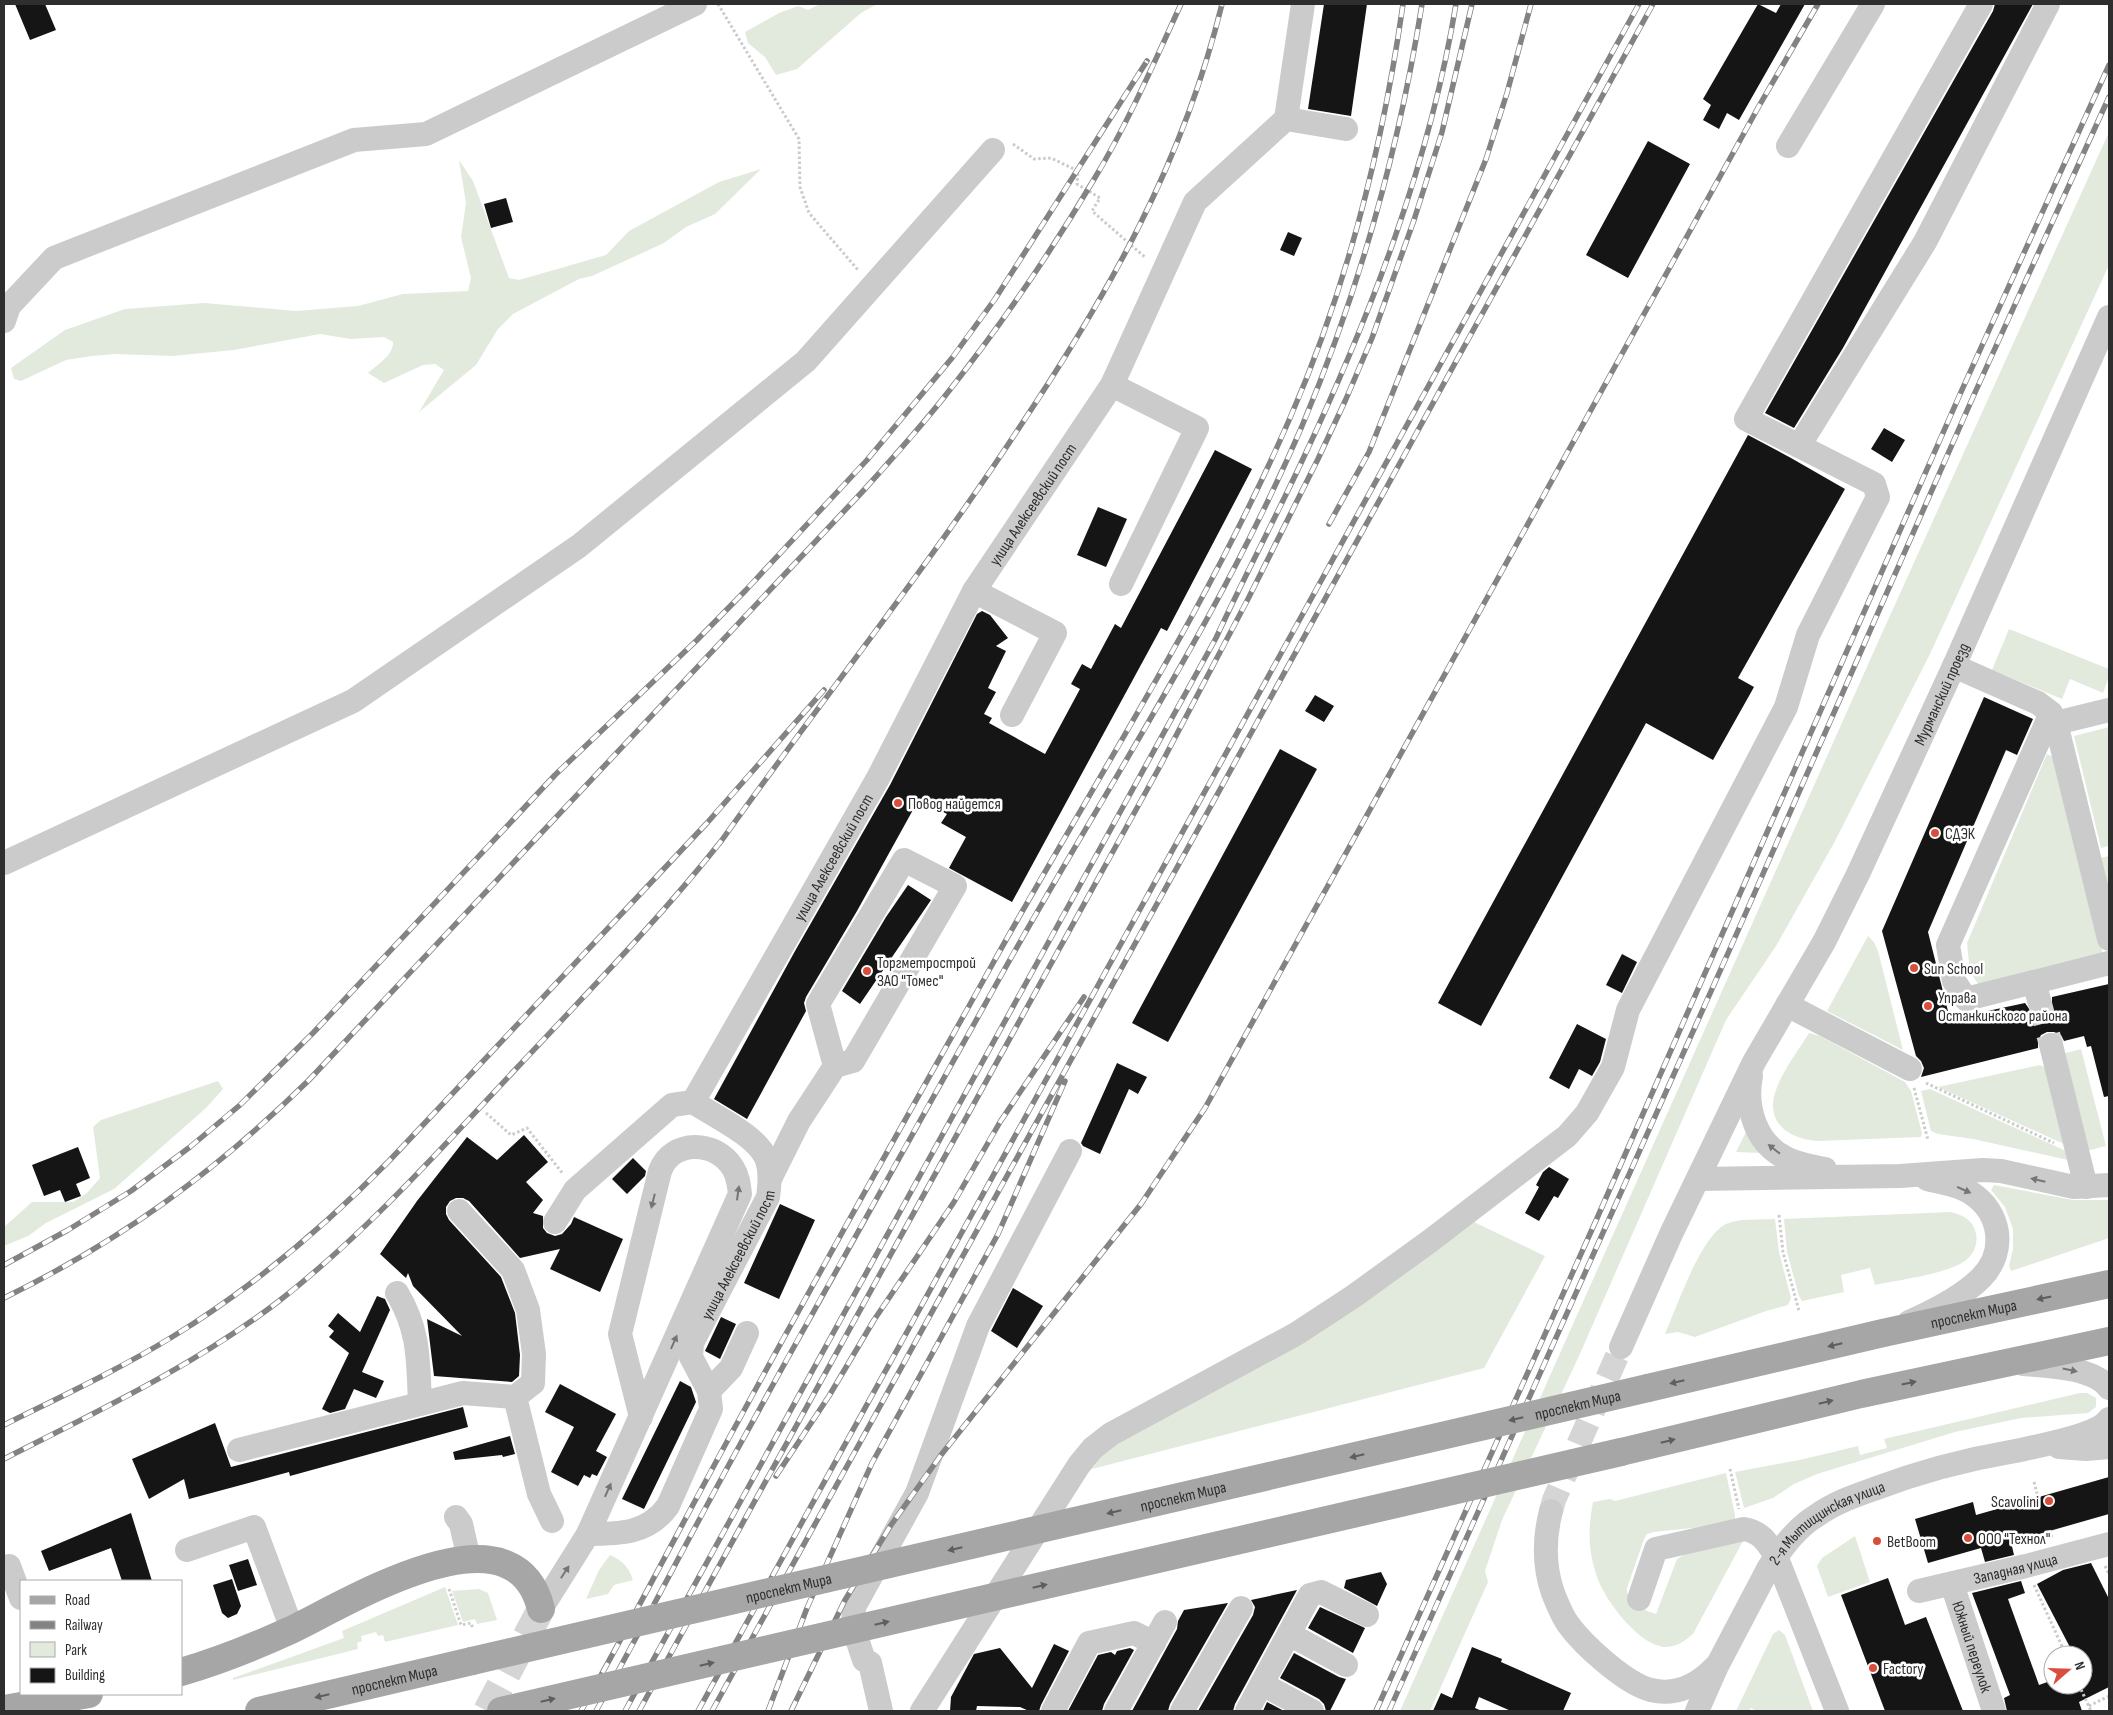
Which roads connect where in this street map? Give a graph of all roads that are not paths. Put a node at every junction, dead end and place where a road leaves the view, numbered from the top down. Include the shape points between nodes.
1 (695, 4) edge
2 (1303, 4) edge
3 (1873, 4) edge
4 (1981, 4) edge
5 (2048, 4) edge
6 (1286, 119) junction
7 (1346, 129) dead end
8 (1788, 146) dead end
9 (993, 150) road end
10 (2109, 319) edge
11 (4, 321) edge
12 (1112, 385) junction
13 (1800, 446) junction
14 (1121, 584) dead end
15 (974, 591) junction
16 (1954, 666) junction
17 (2109, 710) edge
18 (1012, 715) dead end
19 (2054, 718) junction
20 (4, 863) edge
21 (2109, 939) edge
22 (2109, 963) edge
23 (1787, 1005) junction
24 (2051, 1044) tunnel mouth
25 (1754, 1062) junction
26 (835, 1066) junction
27 (1911, 1073) road end
28 (693, 1102) junction
29 (1070, 1151) dead end
30 (1852, 1176) junction
31 (1900, 1176) junction
32 (770, 1179) junction
33 (1698, 1179) junction
34 (2109, 1185) edge
35 (2086, 1187) junction
36 (459, 1211) dead end
37 (555, 1222) dead end
38 (2103, 1284) edge
39 (397, 1293) dead end
40 (747, 1333) dead end
41 (1883, 1333) junction
42 (2109, 1341) edge
43 (1621, 1347) tunnel mouth
44 (2004, 1363) junction
45 (2109, 1388) edge
46 (709, 1391) junction
47 (515, 1397) junction
48 (420, 1404) junction
49 (641, 1417) junction
50 (2109, 1419) edge
51 (2044, 1446) junction
52 (2109, 1447) edge
53 (239, 1450) dead end
54 (1551, 1511) tunnel mouth
55 (456, 1517) dead end
56 (552, 1521) dead end
57 (588, 1534) junction
58 (2109, 1544) edge
59 (187, 1550) dead end
60 (1776, 1556) junction
61 (470, 1559) junction
62 (9, 1566) dead end
63 (1952, 1584) junction
64 (1920, 1591) dead end
65 (20, 1595) edge
66 (1639, 1599) dead end
67 (1240, 1608) dead end
68 (541, 1610) joint
69 (1368, 1615) dead end
70 (1165, 1622) dead end
71 (292, 1629) junction
72 (1289, 1634) junction
73 (1154, 1643) junction
74 (1346, 1665) dead end
75 (1717, 1666) junction
76 (182, 1672) edge
77 (1262, 1684) junction
78 (83, 1695) edge
79 (1659, 1701) edge
80 (4, 1708) edge
81 (259, 1711) edge
82 (501, 1711) edge
83 (881, 1711) edge
84 (922, 1711) edge
85 (1053, 1711) edge
86 (1116, 1711) edge
87 (1182, 1711) edge
88 (1247, 1711) edge
89 (1312, 1711) edge
90 (1697, 1711) edge
91 (1837, 1711) edge
92 (1994, 1711) edge

1 - 11 street via 426,134 354,140 54,258 9,306
2 - 6 street
3 - 8 street
4 - 13 street via 1746,419
5 - 13 street via 1925,242
6 - 7 street
6 - 12 street, улица Алексеевский пост via 1195,202
9 - 20 street via 806,361 579,546 353,701
10 - 16 street, Мурманский проезд
12 - 14 street via 1197,428
12 - 15 street, улица Алексеевский пост
13 - 84 street via 1874,484 1878,497 1808,635 1786,707 1628,1010 1613,1067 1587,1113 1567,1136 1354,1296 1296,1334 1139,1418 1092,1448
15 - 18 street via 1055,632
15 - 28 street, улица Алексеевский пост via 878,778
16 - 19 street via 2038,703
16 - 23 street, Мурманский проезд via 1840,911
17 - 19 street
19 - 21 street
19 - 22 street via 1948,946 1954,981 1966,999 2036,991
23 - 25 street, Мурманский проезд
23 - 27 street
24 - 35 street
30 -> 25 street via 1797,1162 1768,1146 1759,1133 1750,1103
25 - 33 street, Мурманский проезд
26 - 26 street via 853,1061 955,886 904,860 818,1004
26 - 32 street via 799,1121
28 - 32 street, улица Алексеевский пост via 756,1142 766,1158
28 - 37 street via 672,1104 575,1190
29 - 83 street via 978,1326 917,1492 854,1607 853,1627 864,1660 870,1663
30 - 31 street
30 - 33 street
35 -> 31 street via 2001,1171
31 -> 41 street via 1954,1185 1969,1191 1990,1211 1999,1239 1991,1266 1973,1285 1923,1316
32 - 46 street, улица Алексеевский пост via 768,1197 692,1343 691,1357
33 - 43 street, Мурманский проезд
34 - 35 street
36 - 47 street via 513,1270 528,1310 534,1354 533,1383
38 -> 41 main road, проспект Мира
39 - 48 street via 408,1312 418,1348
40 - 46 street via 731,1368
41 -> 81 main road, проспект Мира, bridge
42 - 44 main road
44 -> 45 street via 2086,1373
82 -> 44 main road, bridge
46 - 57 street, улица Алексеевский пост via 711,1409 661,1515 636,1531
47 - 48 street via 463,1393
47 - 56 street via 539,1494
48 - 53 street
49 -> 49 street via 740,1194 739,1180 733,1167 710,1149 682,1149 669,1155 660,1171 620,1334
57 -> 49 street
50 - 51 street, 2-я Мытищинская улица via 2098,1428
51 - 52 street, 2-я Мытищинская улица
51 - 60 street, 2-я Мытищинская улица via 1940,1467 1849,1498 1814,1516
54 - 79 street via 1546,1566 1553,1593 1567,1623 1616,1670 1649,1690
55 - 61 street
68 -> 57 street
58 - 63 street, Западная улица
59 - 71 street via 254,1527
60 - 66 street via 1760,1535 1744,1529 1656,1550
60 - 75 street, 2-я Мытищинская улица
60 - 91 street
61 - 68 main road via 493,1561 520,1574 534,1591
61 - 71 main road via 422,1569
62 - 65 street
63 - 64 street, Западная улица
63 - 92 street, Южный переулок
67 - 87 street
69 - 72 street via 1321,1592 1310,1595
70 - 73 street
71 - 76 main road
72 - 74 street
72 - 77 street
73 - 85 street via 1134,1632 1089,1643
73 - 86 street
75 - 79 street via 1694,1685
75 - 90 street, 2-я Мытищинская улица
77 - 88 street
77 - 89 street
78 - 80 main road

